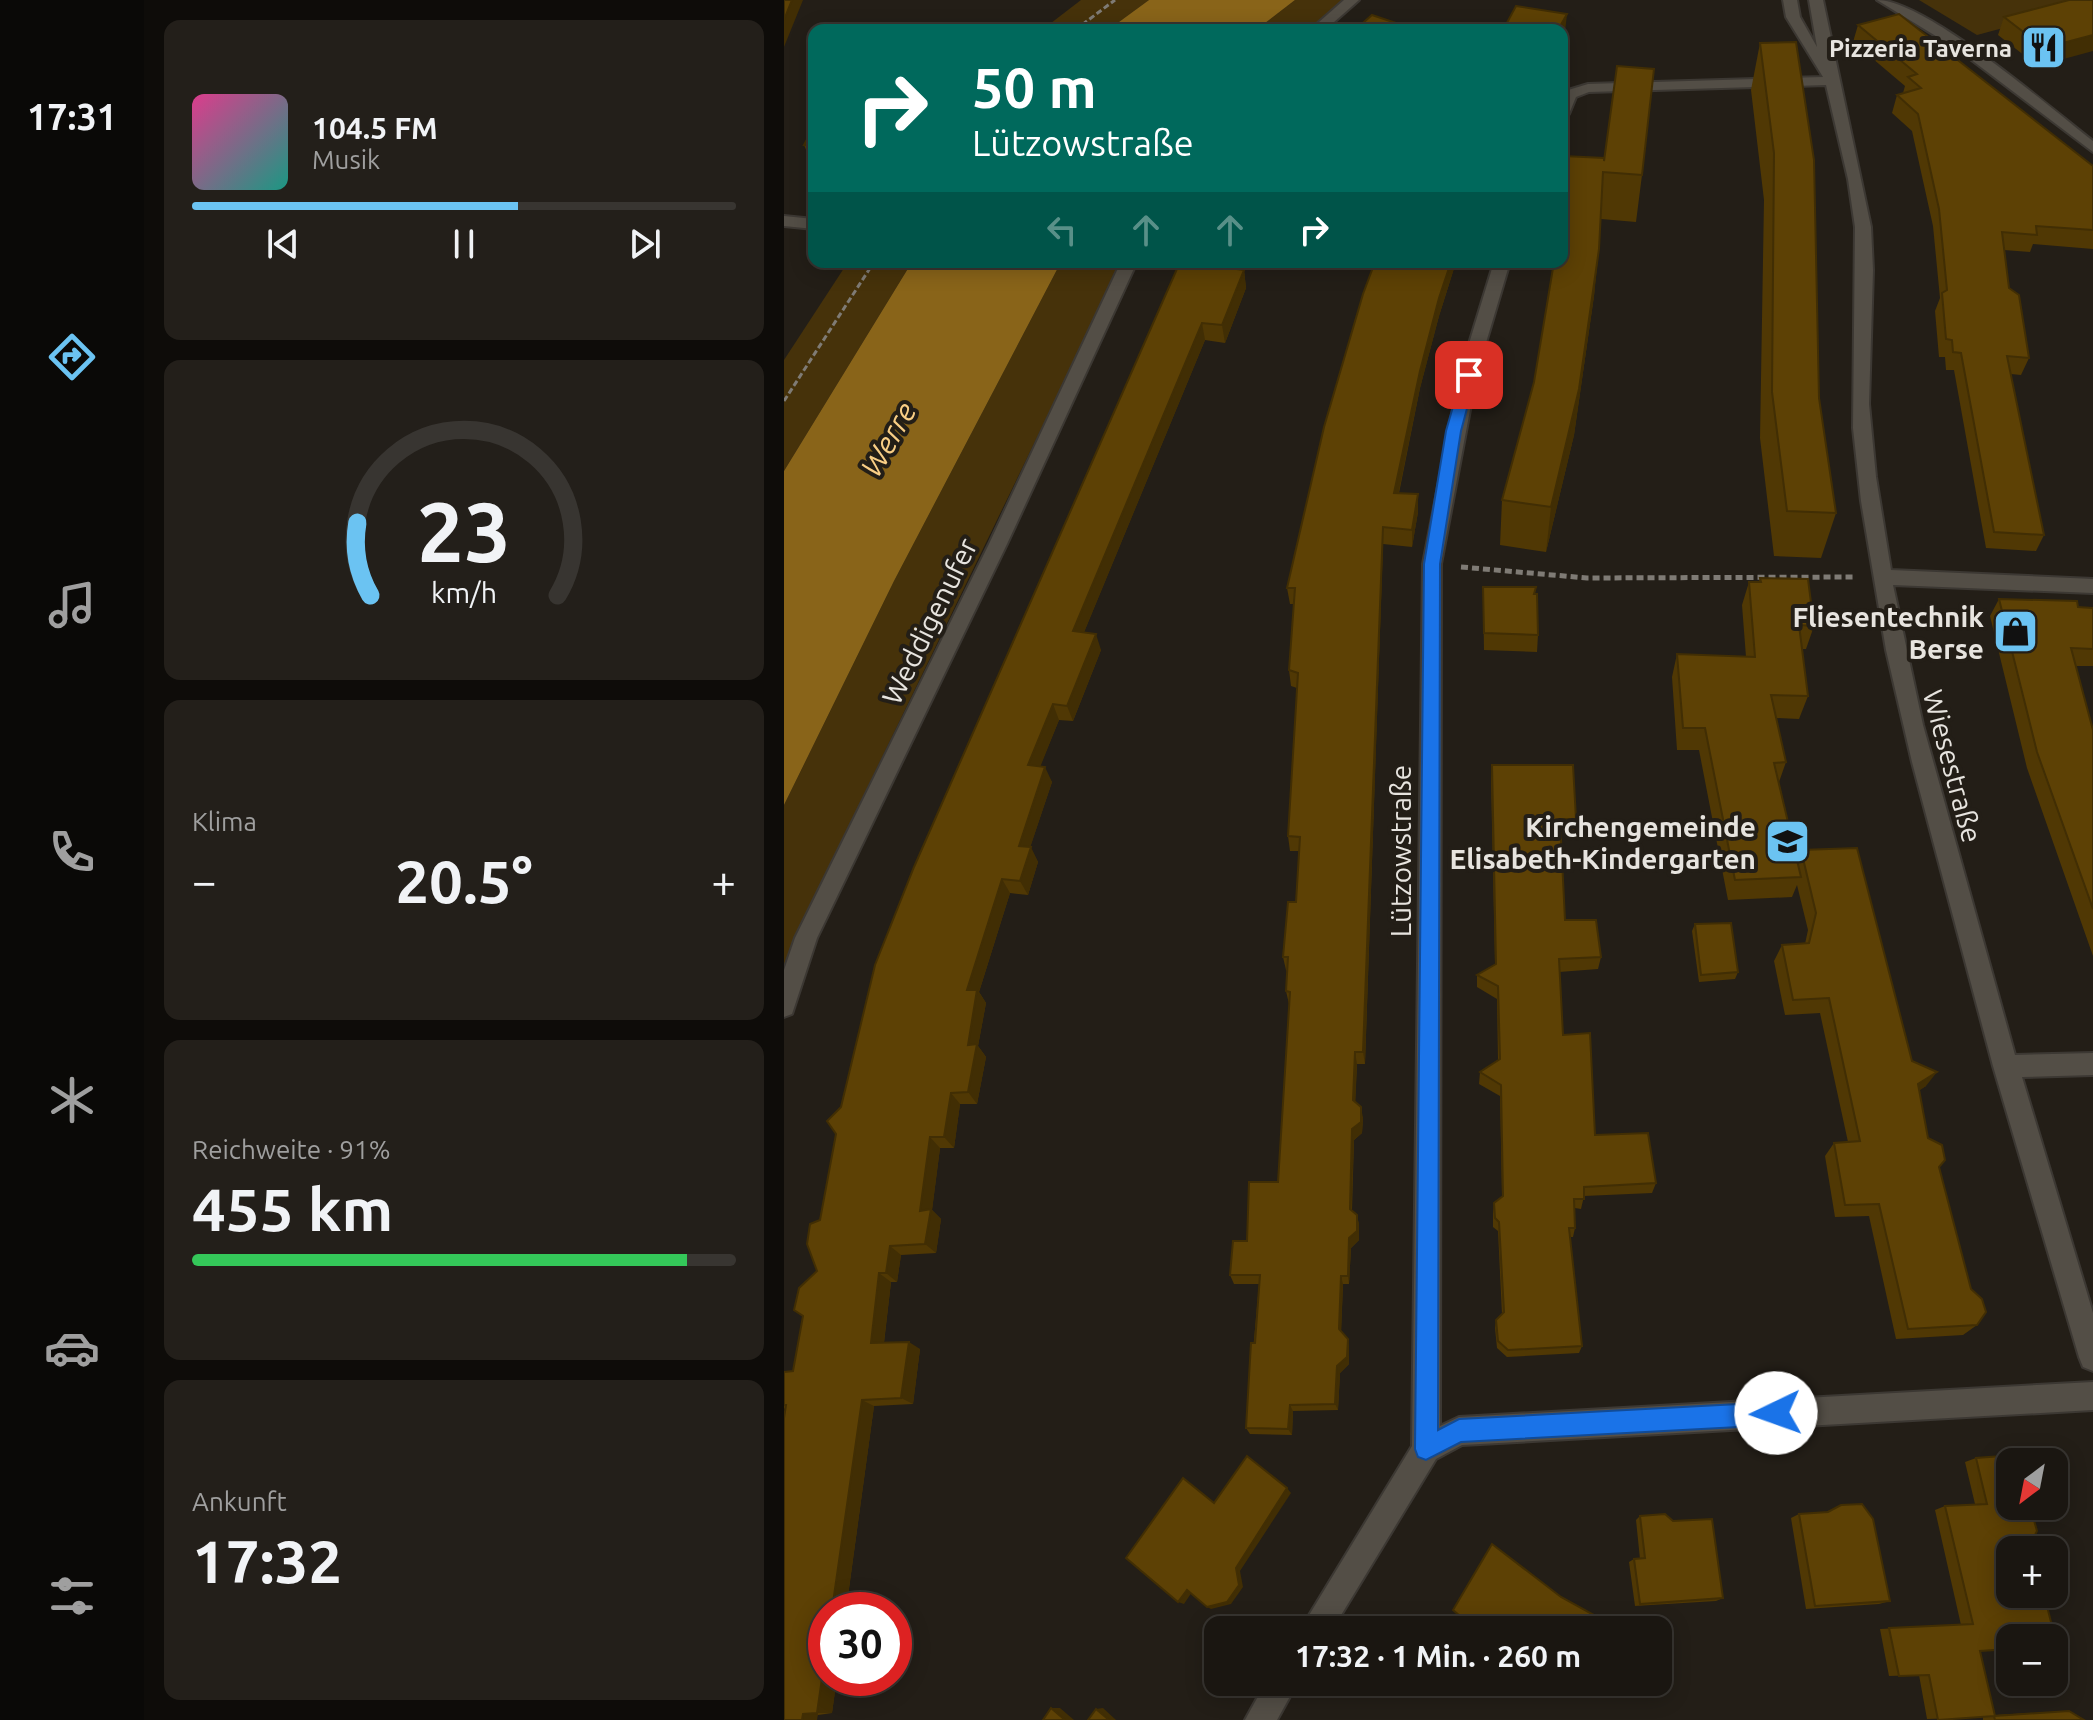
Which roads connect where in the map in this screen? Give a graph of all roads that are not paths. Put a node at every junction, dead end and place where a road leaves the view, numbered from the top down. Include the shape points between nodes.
1 (1352, 0) edge
2 (1790, 0) edge
3 (1816, 0) edge
4 (1884, 0) edge
5 (1324, 24) edge
6 (1829, 81) junction
7 (1568, 99) edge
8 (2093, 148) edge
9 (784, 221) edge
10 (808, 223) edge
11 (1126, 268) edge
12 (1500, 268) edge
13 (1882, 577) junction
14 (2093, 586) edge
15 (784, 1006) edge
16 (2093, 1064) edge
17 (2005, 1066) junction
18 (2093, 1357) edge
19 (2093, 1396) edge
20 (1426, 1449) junction
21 (1324, 1616) edge
22 (1275, 1696) edge
23 (1260, 1720) edge

1 - 5 street
2 - 6 street, Wiesestraße via 1793,17
3 - 6 street, Wiesestraße
4 - 8 street via 1962,46
6 - 7 street via 1588,88
6 - 13 street, Wiesestraße via 1848,140 1861,209 1863,444
9 - 10 street
11 - 15 street, Weddigenufer via 806,938
12 - 20 street, Lützowstraße via 1454,431 1432,564
13 - 14 street
13 - 17 street, Wiesestraße via 1901,680
16 - 17 street
17 - 18 street, Wiesestraße
19 - 20 street via 1459,1431
20 - 21 street
22 - 23 street

